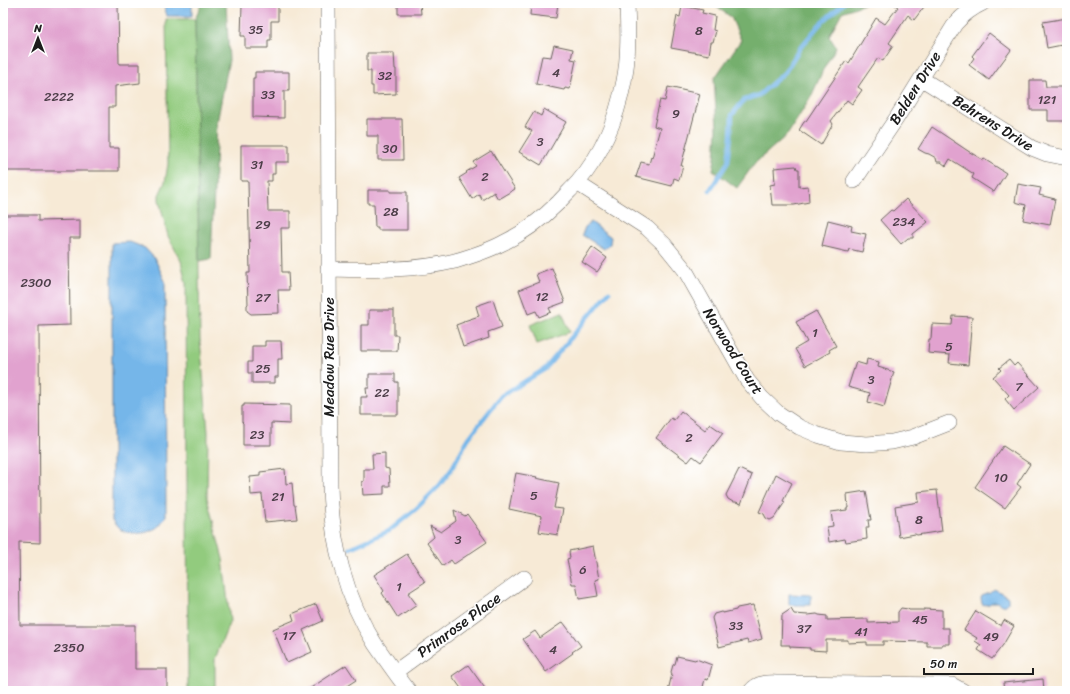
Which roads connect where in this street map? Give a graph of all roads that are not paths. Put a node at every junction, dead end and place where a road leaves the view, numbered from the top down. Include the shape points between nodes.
1 (328, 3) edge
2 (627, 3) edge
3 (983, 3) edge
4 (922, 78) junction
5 (1067, 158) edge
6 (854, 181) dead end
7 (577, 183) junction
8 (328, 269) junction
9 (949, 423) dead end
10 (524, 578) dead end
11 (395, 672) junction
12 (755, 688) edge
13 (409, 691) edge
14 (963, 691) edge

1 - 8 street, Meadow Rue Drive
2 - 7 street via 628,52 617,110 606,139
3 - 4 street, Belden Drive via 955,24
4 - 5 street, Behrens Drive via 1032,148
4 - 6 street, Belden Drive
7 - 8 street via 528,228 505,243 480,253 454,261 418,267 374,270
7 - 9 street, Norwood Court via 647,228 664,244 685,270 747,380 778,413 799,427 841,442 867,444 913,437
8 - 11 street, Meadow Rue Drive via 330,501 334,532 343,572 357,609 374,643
10 - 11 street, Primrose Place
11 - 13 street, Meadow Rue Drive
12 - 14 street via 764,683 952,685

